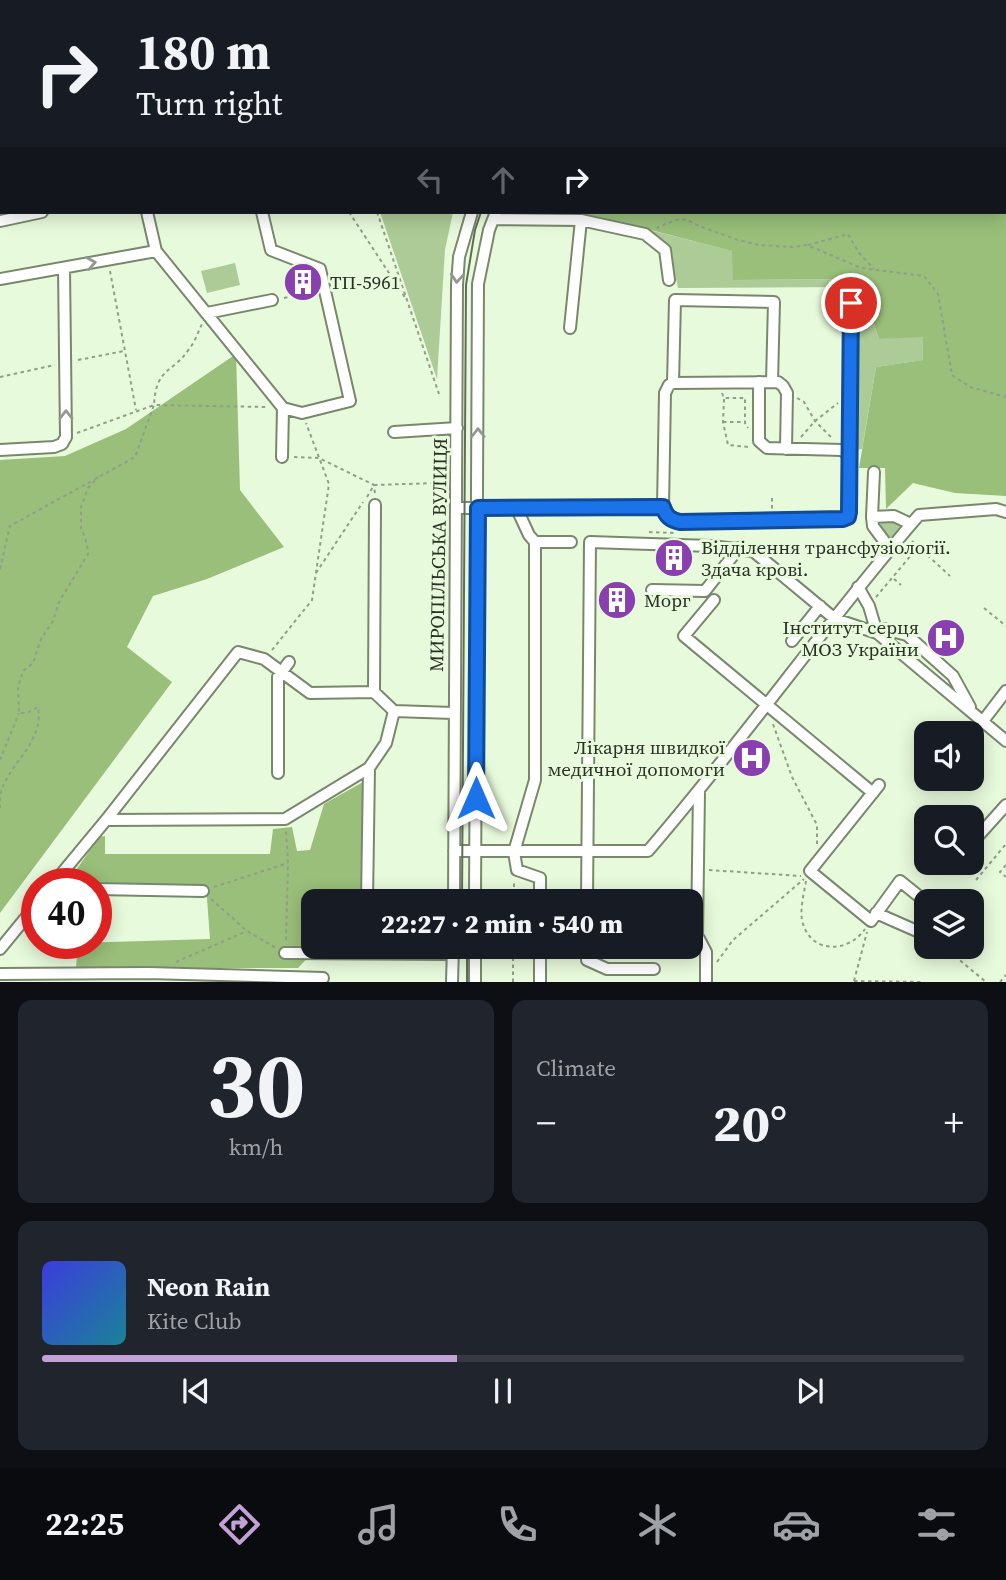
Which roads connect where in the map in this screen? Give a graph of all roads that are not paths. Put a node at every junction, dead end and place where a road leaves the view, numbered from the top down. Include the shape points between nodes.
1 (33, 214) edge
2 (147, 214) edge
3 (262, 214) edge
4 (471, 214) edge
5 (495, 215) edge
6 (581, 220) junction
7 (0, 221) edge
8 (152, 252) junction
9 (64, 268) junction
10 (0, 279) edge
11 (669, 280) dead end
12 (272, 300) road end
13 (851, 303) dead end
14 (207, 313) junction
15 (570, 328) dead end
16 (759, 382) junction
17 (772, 382) junction
18 (674, 383) junction
19 (283, 408) junction
20 (457, 428) junction
21 (394, 432) dead end
22 (788, 449) junction
23 (0, 450) edge
24 (846, 453) junction
25 (282, 457) road end
26 (874, 472) dead end
27 (375, 505) dead end
28 (516, 507) junction
29 (663, 507) junction
30 (456, 508) junction
31 (478, 508) junction
32 (1006, 512) edge
33 (872, 517) junction
34 (911, 524) junction
35 (535, 542) junction
36 (571, 542) dead end
37 (739, 548) junction
38 (890, 549) junction
39 (858, 587) junction
40 (872, 589) dead end
41 (652, 590) dead end
42 (714, 600) dead end
43 (866, 602) junction
44 (820, 606) junction
45 (835, 619) junction
46 (876, 630) junction
47 (792, 641) dead end
48 (289, 662) dead end
49 (282, 672) junction
50 (1006, 691) edge
51 (374, 692) junction
52 (385, 702) junction
53 (372, 705) dead end
54 (767, 707) junction
55 (394, 711) junction
56 (453, 713) junction
57 (972, 713) junction
58 (983, 721) joint
59 (984, 722) edge
60 (1006, 741) edge
61 (369, 768) junction
62 (278, 773) dead end
63 (699, 791) junction
64 (1006, 805) edge
65 (106, 820) junction
66 (984, 830) edge
67 (454, 851) junction
68 (475, 851) junction
69 (514, 852) junction
70 (586, 852) junction
71 (66, 868) edge
72 (112, 889) edge
73 (367, 889) edge
74 (454, 889) edge
75 (475, 889) edge
76 (540, 889) edge
77 (587, 889) edge
78 (203, 891) road end
79 (914, 892) edge
80 (873, 917) junction
81 (21, 923) edge
82 (914, 931) edge
83 (0, 949) edge
84 (285, 953) road end
85 (301, 953) edge
86 (453, 959) edge
87 (475, 959) edge
88 (540, 959) edge
89 (587, 959) edge
90 (654, 969) dead end
91 (0, 974) edge
92 (149, 978) edge
93 (323, 978) dead end
94 (706, 980) edge
95 (453, 982) edge
96 (475, 982) edge
97 (540, 982) edge

1 - 7 street
2 - 8 street
3 - 19 street via 271,250 318,266 322,273 350,401 302,413
4 -> 20 street, МИРОПІЛЬСЬКА ВУЛИЦЯ via 459,257 457,285
5 - 6 street
31 -> 5 street, МИРОПІЛЬСЬКА ВУЛИЦЯ via 478,284
6 - 11 street via 645,234 665,250
6 - 15 street
9 -> 8 street
8 - 14 street
9 - 10 street
23 -> 9 street via 54,447 66,437
12 - 14 street
13 - 24 street
14 - 19 street
16 - 17 street
16 - 18 street
16 - 22 street via 759,441 767,448
17 - 18 street via 774,302 675,300
17 - 22 street via 787,393
18 - 29 street via 665,393
19 - 25 street
20 - 21 street
20 - 30 street, МИРОПІЛЬСЬКА ВУЛИЦЯ
22 - 24 street
24 - 29 street via 849,512 843,519 680,522 672,520
26 - 33 street
27 - 51 street
28 - 29 street
28 - 31 street
28 - 35 street
30 - 31 street
30 - 56 street, МИРОПІЛЬСЬКА ВУЛИЦЯ
31 - 68 street, МИРОПІЛЬСЬКА ВУЛИЦЯ
32 - 34 street via 919,515
33 - 34 street via 894,516
33 - 38 street via 873,526
34 - 38 street
35 - 36 street
35 - 69 street via 535,780
37 - 41 street via 705,591
37 - 44 street via 753,551
37 - 70 street via 590,542
38 - 39 street
39 - 43 street
39 - 45 street
40 - 43 street
42 - 54 street via 684,636
43 - 46 street
44 - 45 street
44 - 47 street
45 - 46 street
45 - 54 street
46 - 57 street
46 - 57 street via 907,635 953,676
48 - 49 street
49 - 51 street via 310,693
49 - 62 street via 278,677
49 - 65 street via 264,659 238,652
50 - 58 street
51 - 52 street
52 - 53 street
52 - 55 street
54 - 63 street
54 - 80 street via 876,789 810,871
55 - 56 street
55 - 61 street via 386,743
56 - 67 street, МИРОПІЛЬСЬКА ВУЛИЦЯ
57 - 58 street
59 - 60 street
61 - 65 street via 285,819
61 - 73 street
63 - 70 street via 648,851
63 - 94 street via 696,935 706,952
64 - 66 street
65 - 71 street
67 - 68 street
67 - 74 street, МИРОПІЛЬСЬКА ВУЛИЦЯ
68 - 69 street
68 - 75 street, МИРОПІЛЬСЬКА ВУЛИЦЯ
69 - 70 street
69 - 76 street via 517,870 540,878
70 - 77 street
72 - 78 street
79 - 80 street via 900,881
80 - 82 street
81 - 83 street
84 - 85 street
86 - 95 street
87 - 96 street
88 - 97 street
89 - 90 street via 607,969
91 - 92 street
92 - 93 street

